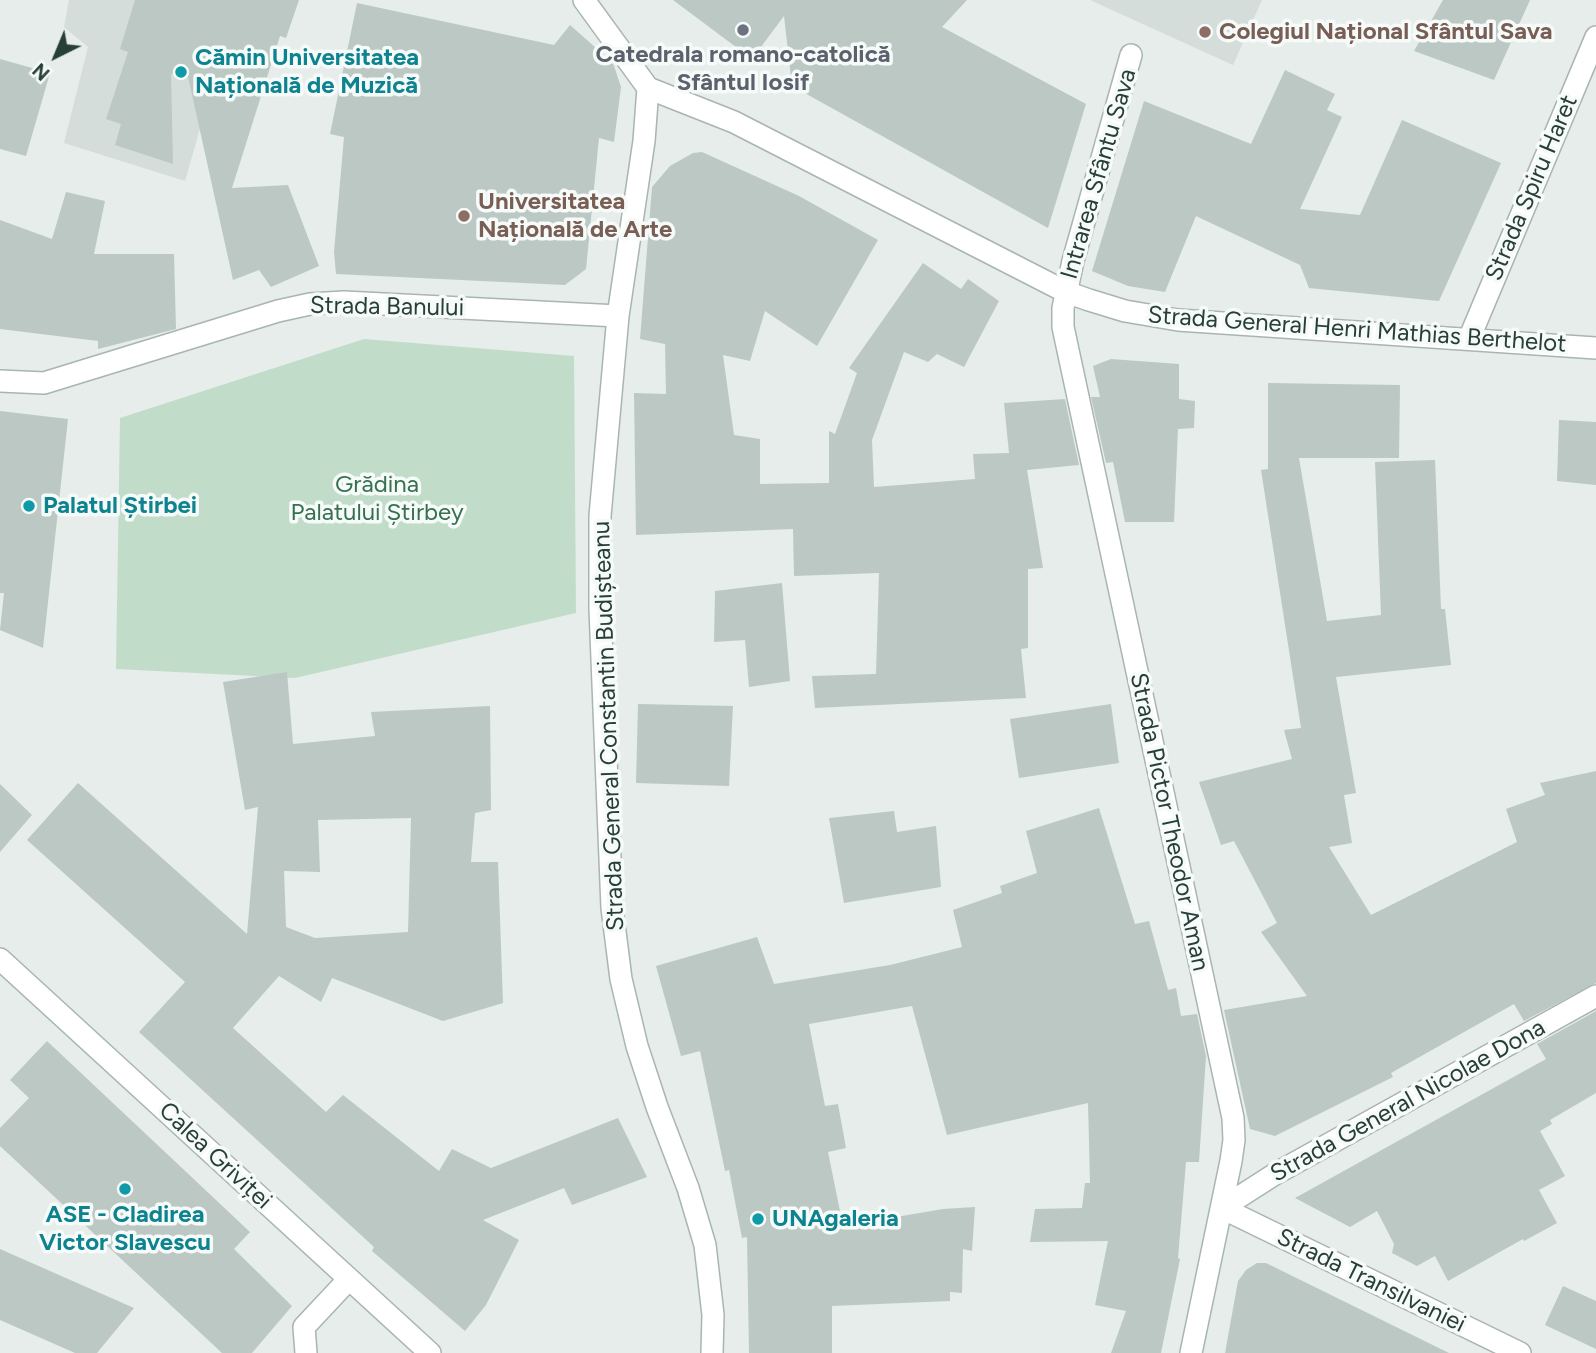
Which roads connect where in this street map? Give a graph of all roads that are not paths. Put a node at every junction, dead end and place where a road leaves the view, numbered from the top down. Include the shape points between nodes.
1 (584, 0) edge
2 (1596, 37) edge
3 (1131, 55) dead end
4 (648, 88) junction
5 (1066, 292) junction
6 (618, 316) junction
7 (1469, 339) junction
8 (1596, 348) edge
9 (0, 381) edge
10 (0, 959) edge
11 (1596, 996) edge
12 (1222, 1208) junction
13 (349, 1279) junction
14 (1509, 1351) edge
15 (306, 1353) edge
16 (430, 1353) edge
17 (712, 1353) edge
18 (1191, 1353) edge

1 - 4 street
2 - 7 street, Strada Spiru Haret
3 - 5 street, Intrarea Sfântu Sava
4 - 5 street, Strada General Henri Mathias Berthelot via 734,122
4 - 6 street, Strada General Constantin Budișteanu
5 - 7 street, Strada General Henri Mathias Berthelot via 1178,320
5 - 12 street, Strada Pictor Theodor Aman via 1065,338 1233,1118 1234,1140
6 - 9 street, Strada Banului via 310,303 44,383
6 - 17 street, Strada General Constantin Budișteanu via 600,516 612,908 621,979 637,1046 705,1245
7 - 8 street, Strada General Henri Mathias Berthelot
10 - 13 street, Calea Griviței
11 - 12 street, Strada General Nicolae Dona
12 - 14 street, Strada Transilvaniei
12 - 18 street, Strada Pictor Theodor Aman
13 - 15 street via 304,1327
13 - 16 street, Calea Griviței

